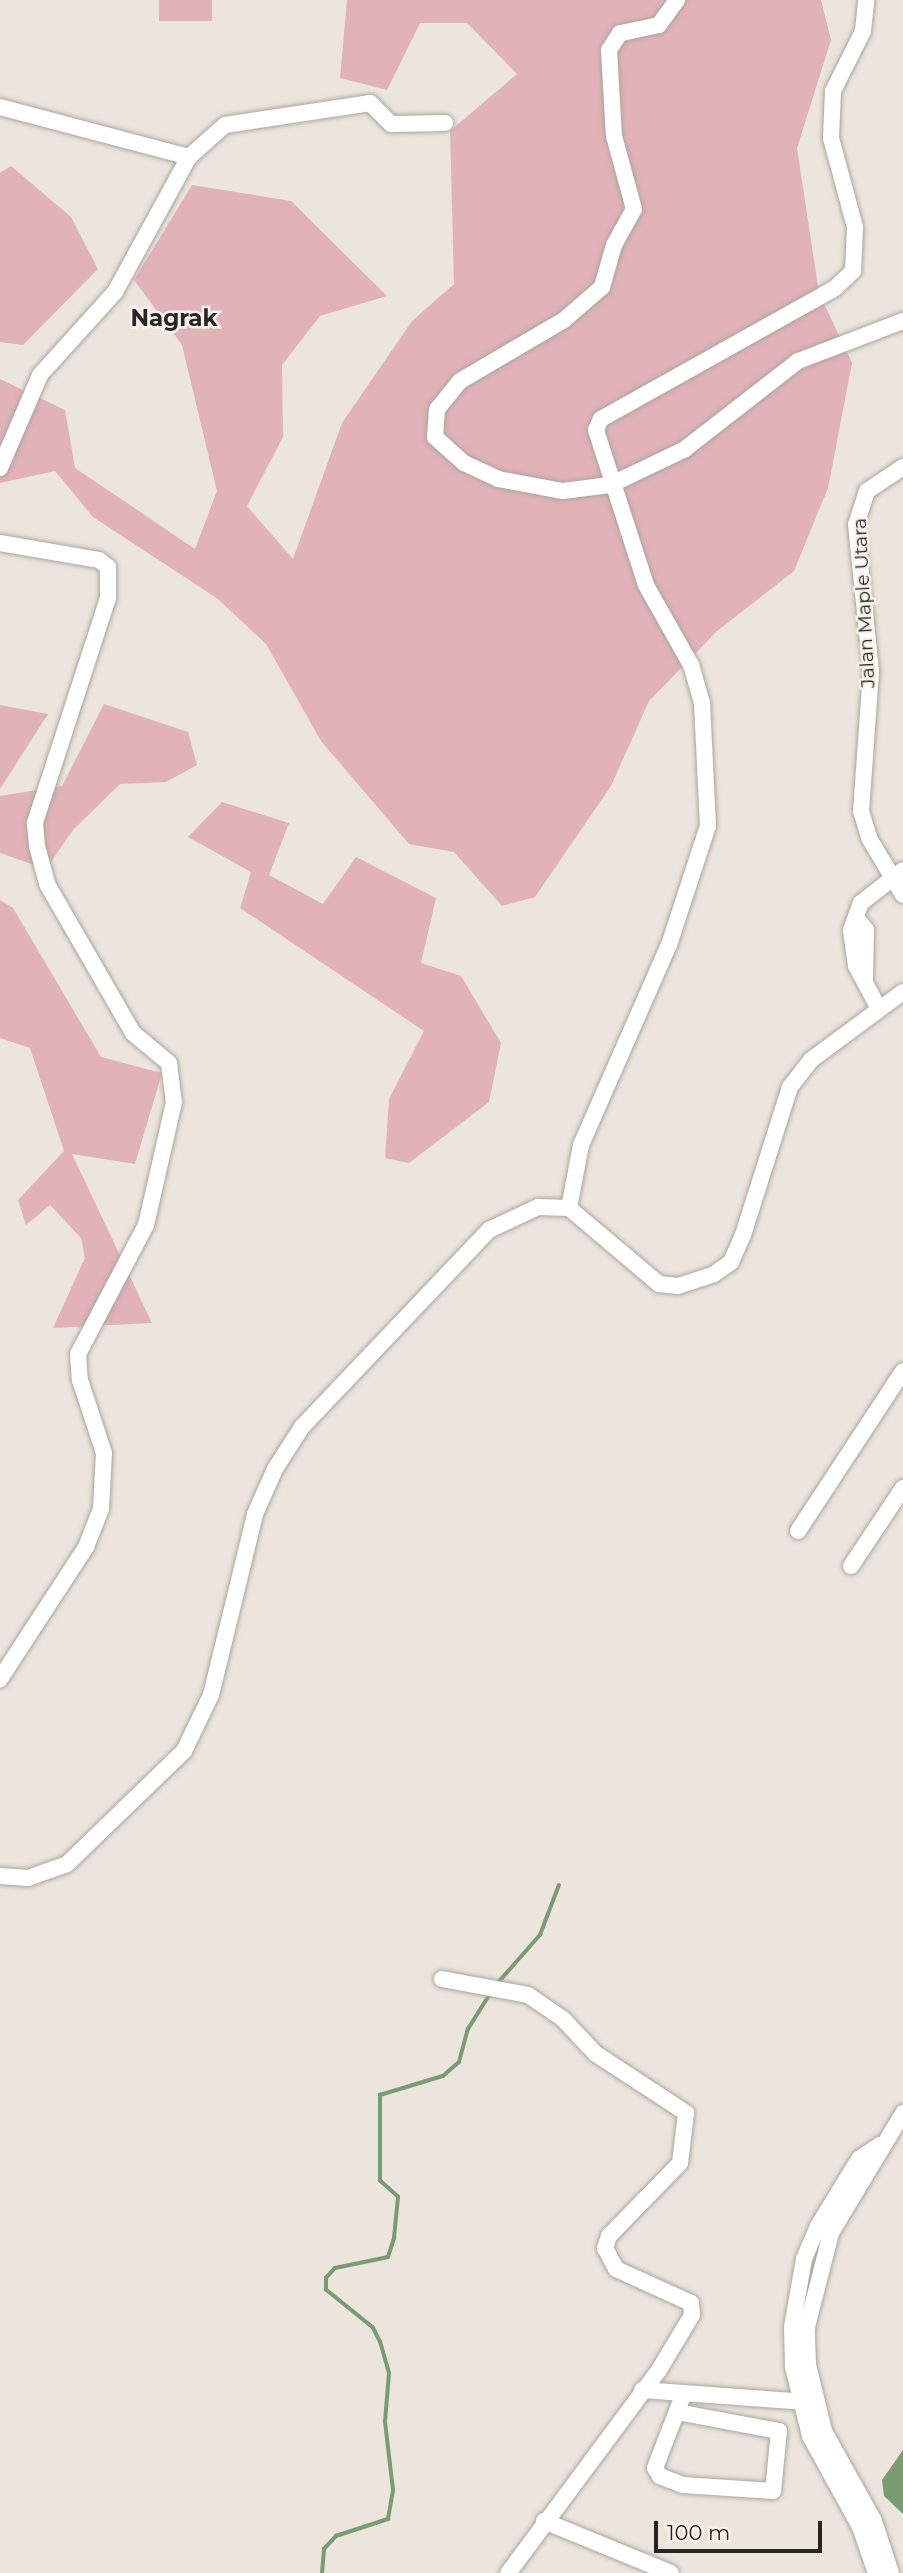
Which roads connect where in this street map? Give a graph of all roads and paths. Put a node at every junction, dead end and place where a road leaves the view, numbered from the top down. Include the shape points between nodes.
1 (677, 0) edge
2 (866, 0) edge
3 (0, 107) edge
4 (445, 123) dead end
5 (189, 158) junction
6 (903, 321) edge
7 (903, 467) edge
8 (0, 468) edge
9 (610, 485) junction
10 (0, 544) edge
11 (898, 874) edge
12 (903, 895) edge
13 (903, 992) edge
14 (879, 1009) junction
15 (569, 1208) junction
16 (902, 1374) edge
17 (903, 1488) edge
18 (798, 1531) dead end
19 (851, 1566) dead end
20 (0, 1679) edge
21 (0, 1876) edge
22 (442, 1979) dead end
23 (903, 2113) edge
24 (642, 2389) junction
25 (684, 2393) junction
26 (807, 2402) junction
27 (677, 2412) junction
28 (544, 2521) junction
29 (508, 2573) edge
30 (671, 2573) edge
31 (876, 2573) edge
32 (891, 2573) edge

1 - 9 street via 659,25 620,33 609,50 614,136 634,209 598,294 540,335 476,368 442,400 431,424 453,455 498,479 563,491
2 - 9 street via 863,31 833,91 831,138 855,227 853,271 835,288 601,419 595,443
3 - 5 street
4 - 5 street via 391,124 370,103 243,118 225,125
5 - 8 street via 115,292 40,375
6 - 9 street via 798,361 685,449
7 - 11 street, Jalan Maple Utara via 867,491 856,524 870,672 860,801 869,838
9 - 15 street via 646,585 691,665 702,703 708,826 669,945 581,1145
10 - 20 street via 99,560 108,568 108,598 34,823 47,884 133,1034 169,1063 174,1102 146,1225 78,1354 79,1380 104,1453 101,1508 86,1547
11 - 12 street, Jalan Maple Utara
11 - 14 street via 870,893 856,918 856,966
13 - 14 street
14 - 15 street via 811,1060 790,1087 743,1235 731,1262 714,1274 678,1286 659,1284
15 - 21 street via 538,1207 489,1230 302,1427 255,1514 212,1695 184,1751 67,1864 28,1878
16 - 18 street
17 - 19 street
22 - 24 street via 528,1995 563,2019 596,2054 685,2109 680,2163 609,2235 606,2248 616,2269 694,2308
23 - 26 street via 880,2145 818,2264 807,2327
24 - 25 street
24 - 28 street
25 - 26 street
25 - 27 street
26 - 31 street
26 - 32 street via 874,2521
27 - 27 street via 779,2431 773,2491 683,2485 660,2476 655,2468
28 - 29 street
28 - 30 street

